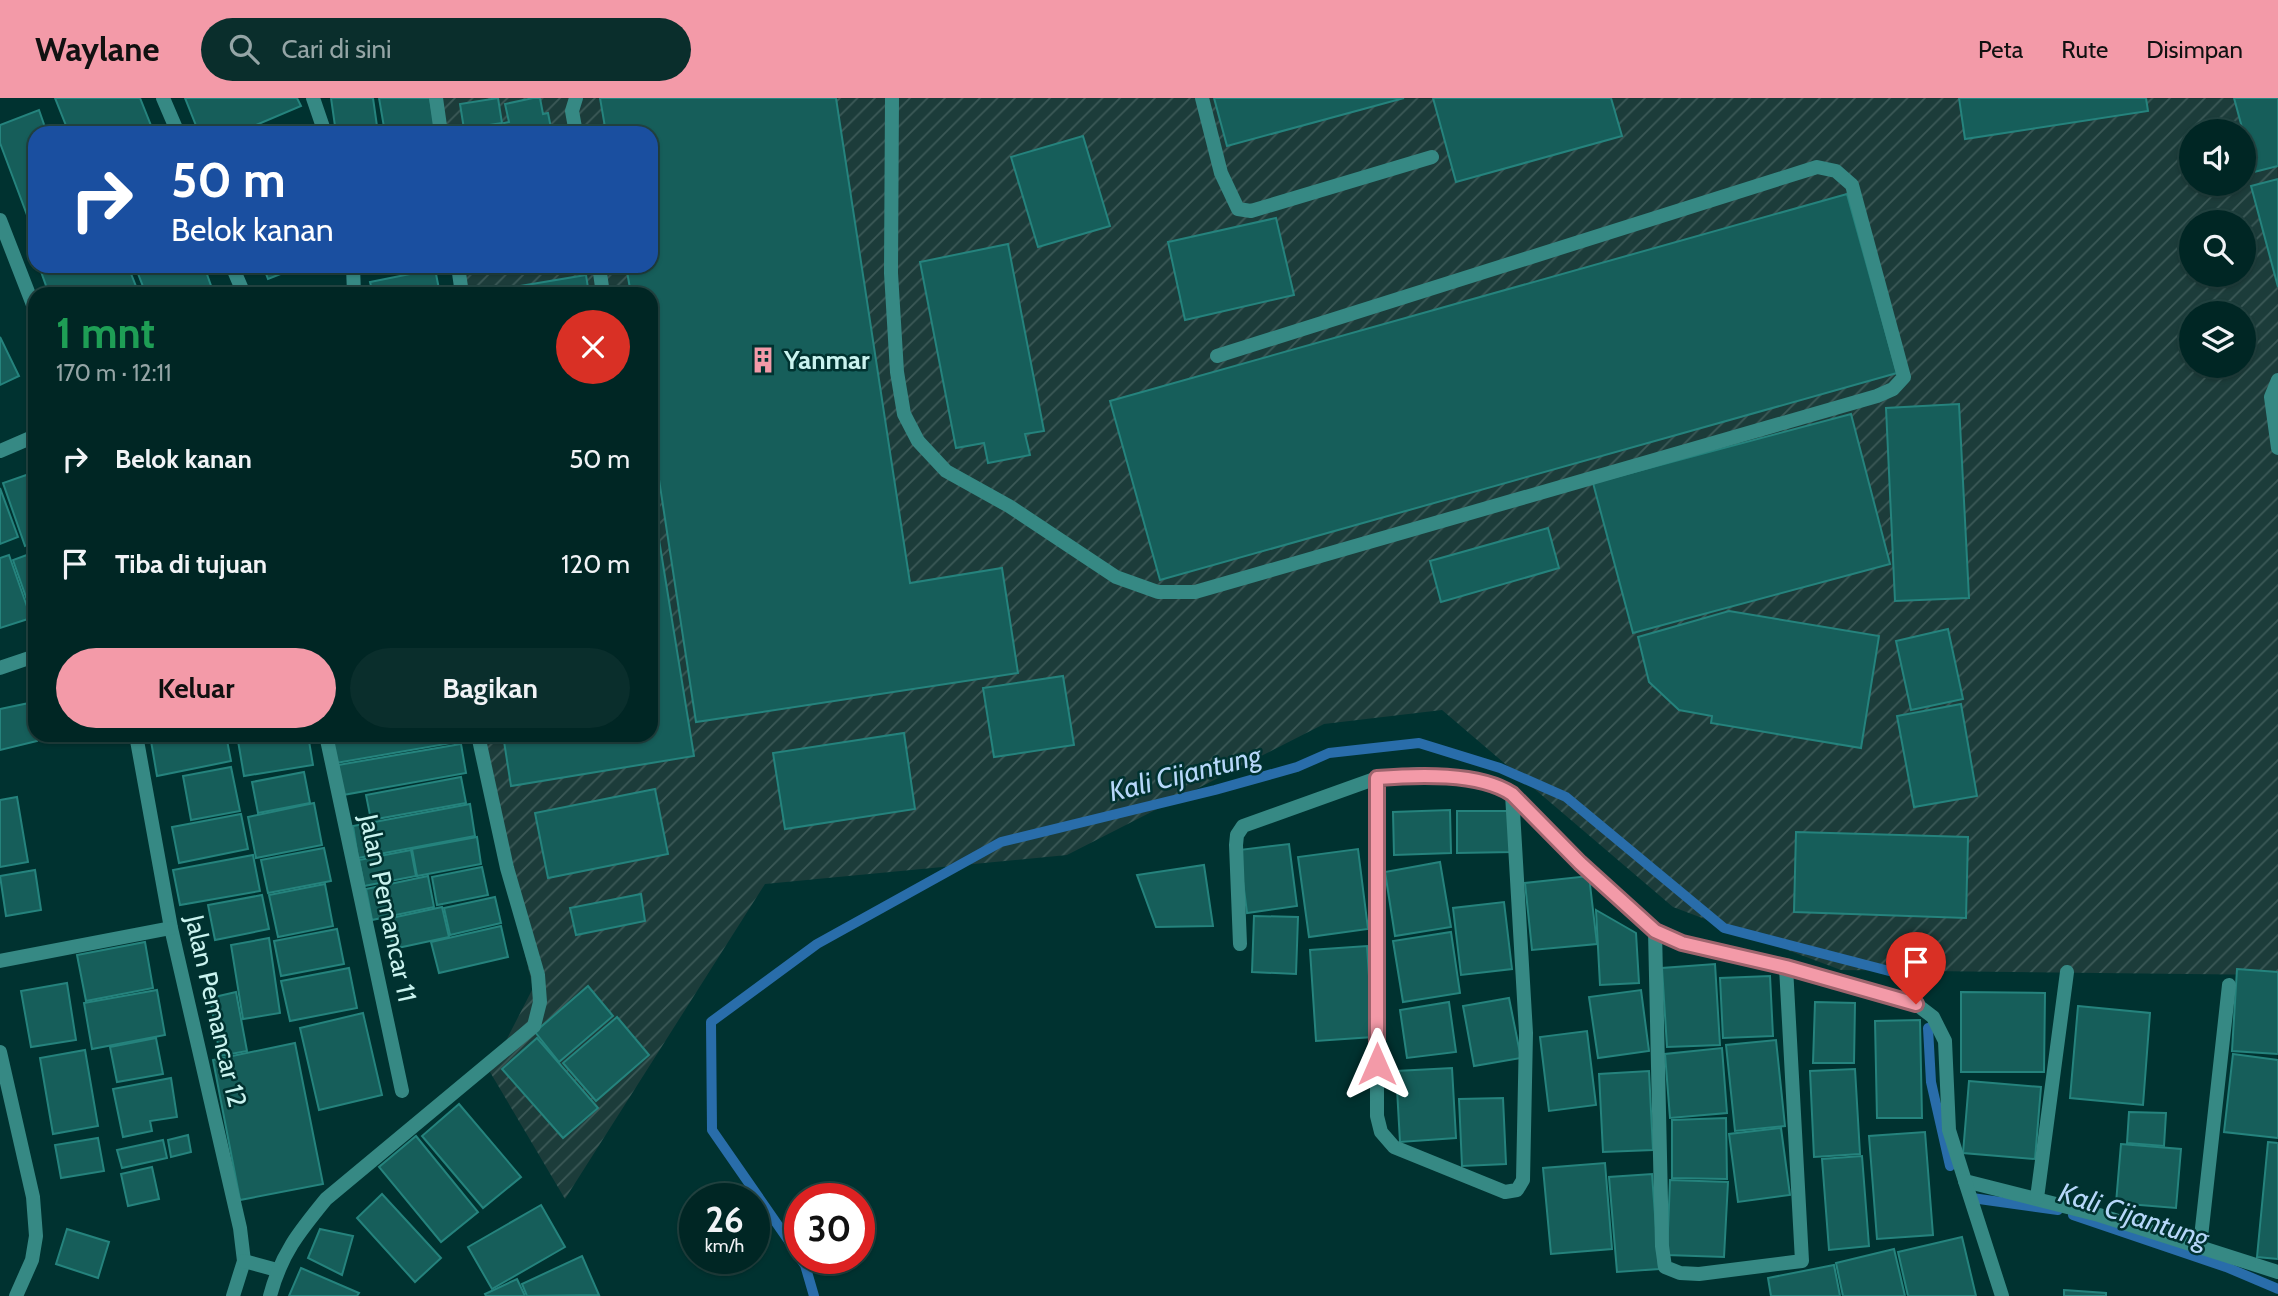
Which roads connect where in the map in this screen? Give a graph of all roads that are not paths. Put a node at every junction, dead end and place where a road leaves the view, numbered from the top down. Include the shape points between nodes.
1 (163, 98) edge
2 (313, 98) edge
3 (436, 98) edge
4 (576, 98) edge
5 (892, 98) edge
6 (1202, 98) edge
7 (175, 126) edge
8 (323, 126) edge
9 (440, 126) edge
10 (575, 126) edge
11 (1432, 157) dead end
12 (0, 220) edge
13 (28, 292) edge
14 (1217, 356) dead end
15 (2278, 380) edge
16 (28, 439) edge
17 (2278, 448) edge
18 (0, 451) edge
19 (28, 658) edge
20 (0, 668) edge
21 (137, 742) edge
22 (327, 742) edge
23 (480, 742) edge
24 (1377, 778) junction
25 (1512, 794) junction
26 (171, 928) junction
27 (1655, 931) junction
28 (1240, 944) dead end
29 (0, 961) edge
30 (1786, 967) junction
31 (2067, 972) dead end
32 (2229, 985) dead end
33 (0, 1052) edge
34 (402, 1091) dead end
35 (1965, 1181) junction
36 (2037, 1198) junction
37 (2200, 1246) junction
38 (244, 1261) junction
39 (277, 1270) junction
40 (2278, 1272) edge
41 (16, 1296) edge
42 (233, 1296) edge
43 (270, 1296) edge
44 (2002, 1296) edge

1 - 7 street
2 - 8 street
3 - 9 street
4 - 10 street
5 - 14 street via 891,273 897,372 904,414 918,441 946,471 1009,506 1116,577 1158,592 1195,592 1877,396 1904,377 1852,185 1836,171 1816,167
6 - 11 street via 1221,173 1238,209 1251,211
12 - 13 street
15 - 17 street via 2271,397
16 - 18 street
19 - 20 street
21 - 26 street, Jalan Pemancar 12
22 - 34 street, Jalan Pemancar 11
23 - 39 street via 507,868 537,975 540,1002 534,1026 326,1199
24 - 25 street via 1419,774 1458,778 1502,787
24 - 25 street via 1377,1116 1381,1132 1394,1147 1505,1192 1517,1190 1523,1180 1524,1153 1526,1033
24 - 28 street via 1243,826 1237,835
25 - 27 street
26 - 29 street
26 - 38 street, Jalan Pemancar 12
27 - 30 street via 1682,943
27 - 30 street via 1662,1246 1665,1267 1680,1273 1802,1261
30 - 35 street via 1916,1004 1933,1017 1945,1041 1949,1130
31 - 36 street
32 - 37 street
33 - 41 street via 33,1197 36,1236 32,1260
35 - 36 street
35 - 44 street
36 - 37 street
37 - 40 street
38 - 39 street
38 - 42 street, Jalan Pemancar 12
39 - 43 street

